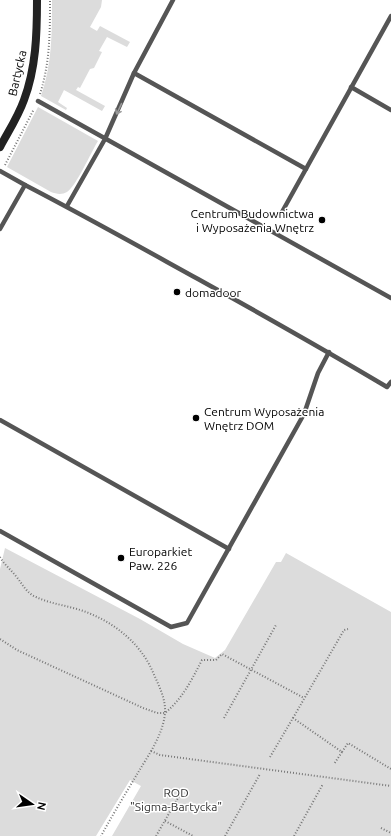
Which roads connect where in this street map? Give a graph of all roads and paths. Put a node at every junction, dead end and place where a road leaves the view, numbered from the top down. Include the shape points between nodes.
1 (38, 0) edge
2 (173, 0) edge
3 (391, 16) edge
4 (134, 74) junction
5 (351, 87) junction
6 (38, 101) dead end
7 (391, 110) edge
8 (105, 139) junction
9 (0, 147) edge
10 (306, 169) junction
11 (0, 171) edge
12 (25, 185) junction
13 (67, 206) junction
14 (282, 212) dead end
15 (0, 229) edge
16 (391, 298) edge
17 (329, 352) junction
18 (391, 382) edge
19 (0, 420) edge
20 (0, 531) edge
21 (230, 549) junction
22 (0, 557) edge
23 (276, 625) dead end
24 (348, 629) dead end
25 (0, 639) edge
26 (251, 669) junction
27 (304, 698) junction
28 (165, 713) junction
29 (224, 718) dead end
30 (293, 718) junction
31 (151, 751) junction
32 (342, 752) junction
33 (270, 757) dead end
34 (334, 764) dead end
35 (391, 769) edge
36 (260, 774) dead end
37 (323, 784) dead end
38 (391, 786) edge
39 (182, 791) dead end
40 (165, 821) junction
41 (381, 828) dead end
42 (391, 832) edge
43 (101, 836) edge
44 (156, 836) edge
45 (193, 836) edge
46 (225, 836) edge
47 (294, 836) edge

1 - 9 street, Bartycka via 37,40 32,72 24,101
2 - 4 lane
3 - 5 lane
4 -> 8 lane
4 - 10 lane
5 - 7 lane
5 - 10 lane
6 - 8 lane
8 - 13 lane
8 - 16 lane
10 - 14 lane
11 - 12 lane
12 - 13 lane
12 - 15 lane
13 - 17 lane
17 - 18 lane via 388,387
17 - 21 lane via 318,373 304,414
19 - 21 lane
20 - 21 lane via 171,627 187,623
22 - 28 path via 35,597 91,614 124,634 137,646 161,691
23 - 26 path
24 - 27 path via 344,630
25 - 28 path via 17,650 143,708
26 - 27 path
26 - 28 path via 222,654 216,660 202,660 176,704
26 - 29 path
27 - 30 path
28 - 31 path via 161,731
30 - 32 path
30 - 33 path
31 - 38 path via 160,755
31 - 43 path
32 - 34 path
32 - 35 path via 348,743
36 - 46 path
37 - 47 path
39 - 40 path
40 - 44 path
40 - 45 path
41 - 42 path

